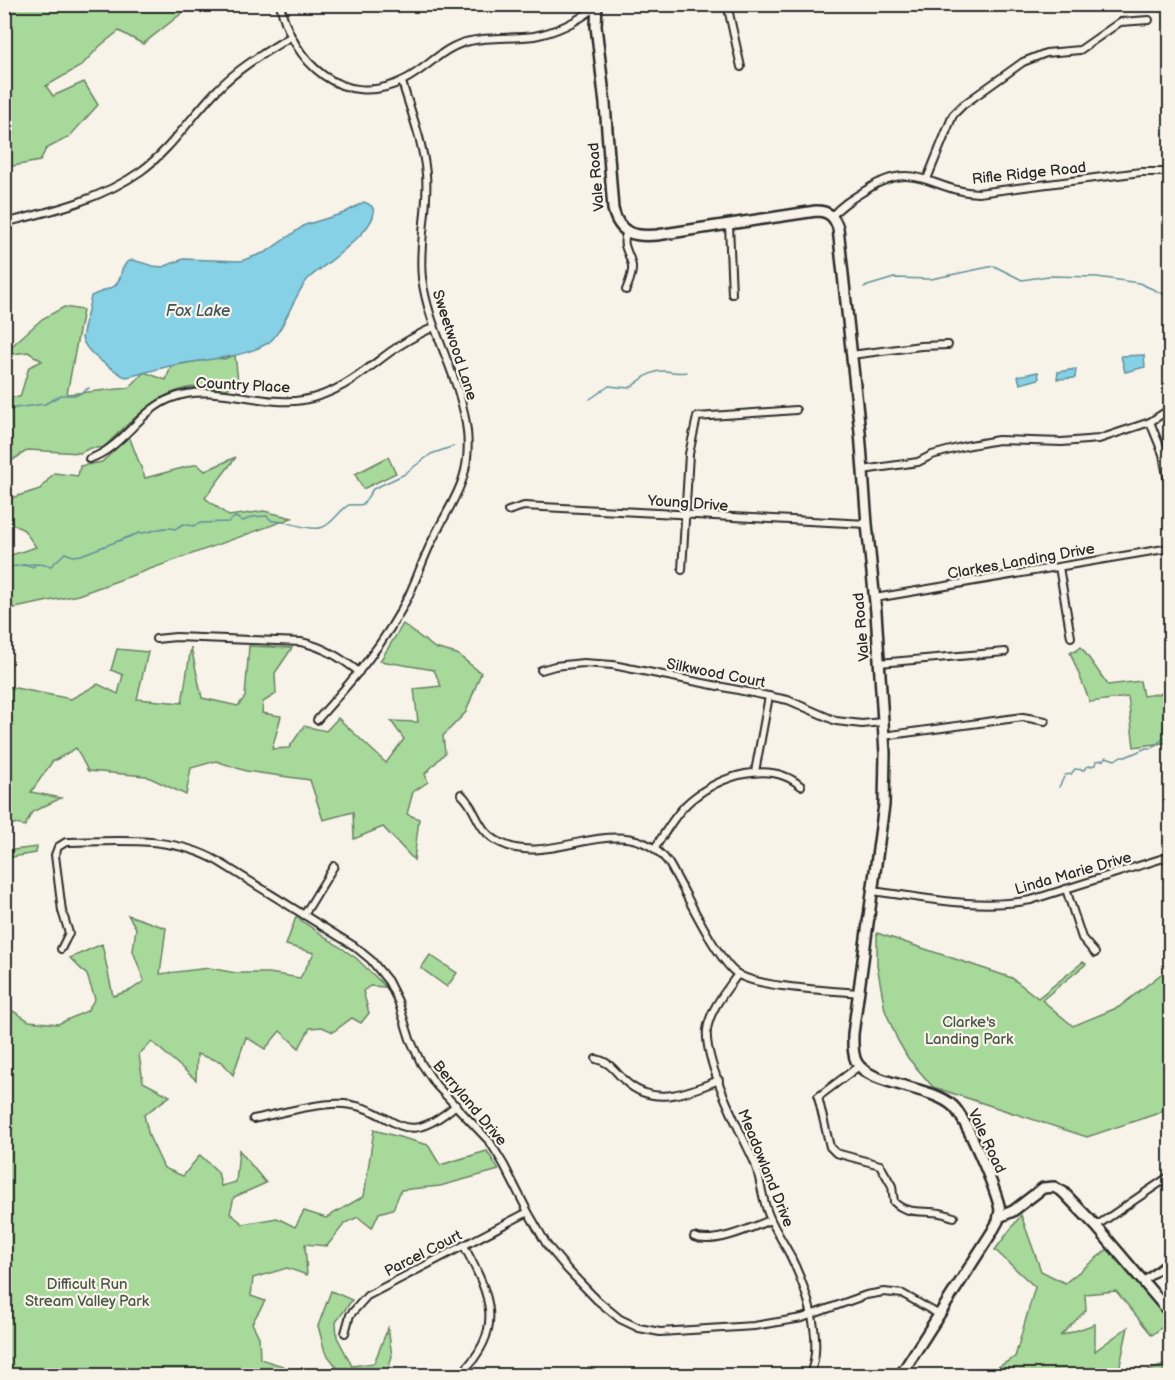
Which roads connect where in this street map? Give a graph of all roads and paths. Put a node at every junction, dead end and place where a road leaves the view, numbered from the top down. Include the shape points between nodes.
1 (280, 4) edge
2 (727, 4) edge
3 (596, 5) edge
4 (1149, 20) dead end
5 (290, 38) junction
6 (741, 67) dead end
7 (402, 81) junction
8 (1170, 172) edge
9 (927, 179) junction
10 (832, 216) junction
11 (4, 223) edge
12 (729, 225) junction
13 (627, 232) junction
14 (626, 290) dead end
15 (732, 294) dead end
16 (434, 327) junction
17 (948, 345) dead end
18 (851, 355) junction
19 (1170, 409) edge
20 (796, 410) dead end
21 (1150, 422) junction
22 (89, 459) dead end
23 (863, 470) junction
24 (1170, 493) edge
25 (508, 511) dead end
26 (686, 515) junction
27 (867, 524) junction
28 (1170, 548) edge
29 (1059, 567) junction
30 (682, 570) dead end
31 (874, 598) junction
32 (1071, 637) dead end
33 (156, 639) dead end
34 (1005, 652) dead end
35 (879, 663) junction
36 (541, 670) dead end
37 (359, 672) junction
38 (769, 696) junction
39 (317, 720) dead end
40 (1045, 721) dead end
41 (882, 722) junction
42 (883, 736) junction
43 (755, 772) junction
44 (801, 786) dead end
45 (461, 794) dead end
46 (655, 848) junction
47 (1170, 856) edge
48 (334, 866) dead end
49 (1066, 889) junction
50 (873, 891) junction
51 (304, 915) junction
52 (61, 949) dead end
53 (1095, 953) dead end
54 (738, 974) junction
55 (858, 993) junction
56 (596, 1059) dead end
57 (859, 1066) junction
58 (719, 1080) junction
59 (456, 1105) junction
60 (253, 1119) dead end
61 (1170, 1176) edge
62 (528, 1212) junction
63 (954, 1217) dead end
64 (999, 1217) junction
65 (770, 1220) junction
66 (1096, 1226) junction
67 (694, 1236) dead end
68 (464, 1246) junction
69 (1170, 1260) edge
70 (1143, 1282) junction
71 (1170, 1313) edge
72 (938, 1314) junction
73 (811, 1315) junction
74 (345, 1333) dead end
75 (459, 1376) edge
76 (808, 1376) edge
77 (900, 1376) edge

1 - 5 street
2 - 6 street
3 - 7 street via 567,25 540,34 460,43
3 - 13 main road, Vale Road via 613,209 618,223
4 - 9 street via 1119,22 1080,50 1046,53 1023,62 953,115
5 - 7 street via 313,67 342,86 375,88
5 - 11 street via 221,86 166,150 134,176 86,200
7 - 16 street, Sweetwood Lane via 426,174 421,264
8 - 9 street, Rifle Ridge Road via 1141,172 978,193
9 - 10 street, Rifle Ridge Road via 888,178 839,207
10 - 12 main road via 816,211
10 - 18 main road, Vale Road via 840,239
12 - 13 main road via 657,236
12 - 15 street
13 - 14 street via 625,247 632,267
16 - 22 street, Country Place via 395,348 357,378 319,396 278,402 206,392 173,397 150,410 104,453
16 - 37 street, Sweetwood Lane via 461,396 468,446 465,470 457,496 431,542 408,597
17 - 18 street
18 - 23 main road, Vale Road
19 - 21 street
20 - 26 street via 697,417 689,454
21 - 23 street via 1099,439 998,440 932,455 918,462
21 - 24 street via 1163,454
23 - 27 main road, Vale Road
25 - 26 street, Young Drive via 524,506
26 - 27 street, Young Drive
26 - 30 street
27 - 31 main road, Vale Road
28 - 29 street, Clarkes Landing Drive
29 - 31 street, Clarkes Landing Drive
29 - 32 street
31 - 35 main road, Vale Road
33 - 37 street via 301,642 335,654
34 - 35 street
35 - 41 main road, Vale Road
36 - 38 street, Silkwood Court via 583,663 613,665
37 - 39 street, Sweetwood Lane
38 - 41 street, Silkwood Court via 836,721
38 - 43 street
40 - 42 street via 1023,717
41 - 42 main road, Vale Road
42 - 50 main road, Vale Road via 884,805
43 - 44 street via 783,775
43 - 46 street via 717,784 692,800
45 - 46 street via 486,832 509,847 529,849 620,838
46 - 54 street via 674,871 720,955
47 - 49 street, Linda Marie Drive
48 - 51 street
49 - 50 street, Linda Marie Drive via 1025,901 990,904
49 - 53 street via 1082,938
50 - 55 main road, Vale Road
51 - 52 street, Berryland Drive via 191,849 150,843 66,842 55,855 62,911 69,933
51 - 59 street, Berryland Drive via 354,946 381,971 398,1001 415,1053
54 - 55 street via 762,982
54 - 58 street, Meadowland Drive via 713,1012 708,1028 707,1046
55 - 57 main road, Vale Road via 853,1044
56 - 58 street via 609,1064 632,1087 655,1096 680,1094
57 - 63 street via 818,1097 830,1147 836,1153 880,1165 892,1186 897,1206
57 - 64 main road, Vale Road via 876,1077 932,1094 953,1106 966,1124 997,1200
58 - 65 street, Meadowland Drive via 754,1161
59 - 60 street via 435,1122 418,1128 401,1126 364,1108 341,1104
59 - 62 street, Berryland Drive via 490,1142
61 - 66 street
62 - 68 street, Parcel Court
62 - 73 street, Berryland Drive via 568,1270 602,1304 634,1327 670,1332 764,1324
64 - 66 main road via 1048,1187 1063,1192
64 - 72 main road
65 - 67 street via 715,1239
65 - 73 street, Meadowland Drive via 796,1269
66 - 70 main road
68 - 74 street, Parcel Court via 367,1296 351,1314
68 - 75 street via 482,1281 490,1310 480,1349
69 - 70 street
70 - 71 main road
72 - 73 street, Berryland Drive via 903,1294 885,1292 866,1294
72 - 77 main road
73 - 76 street, Meadowland Drive via 816,1349

